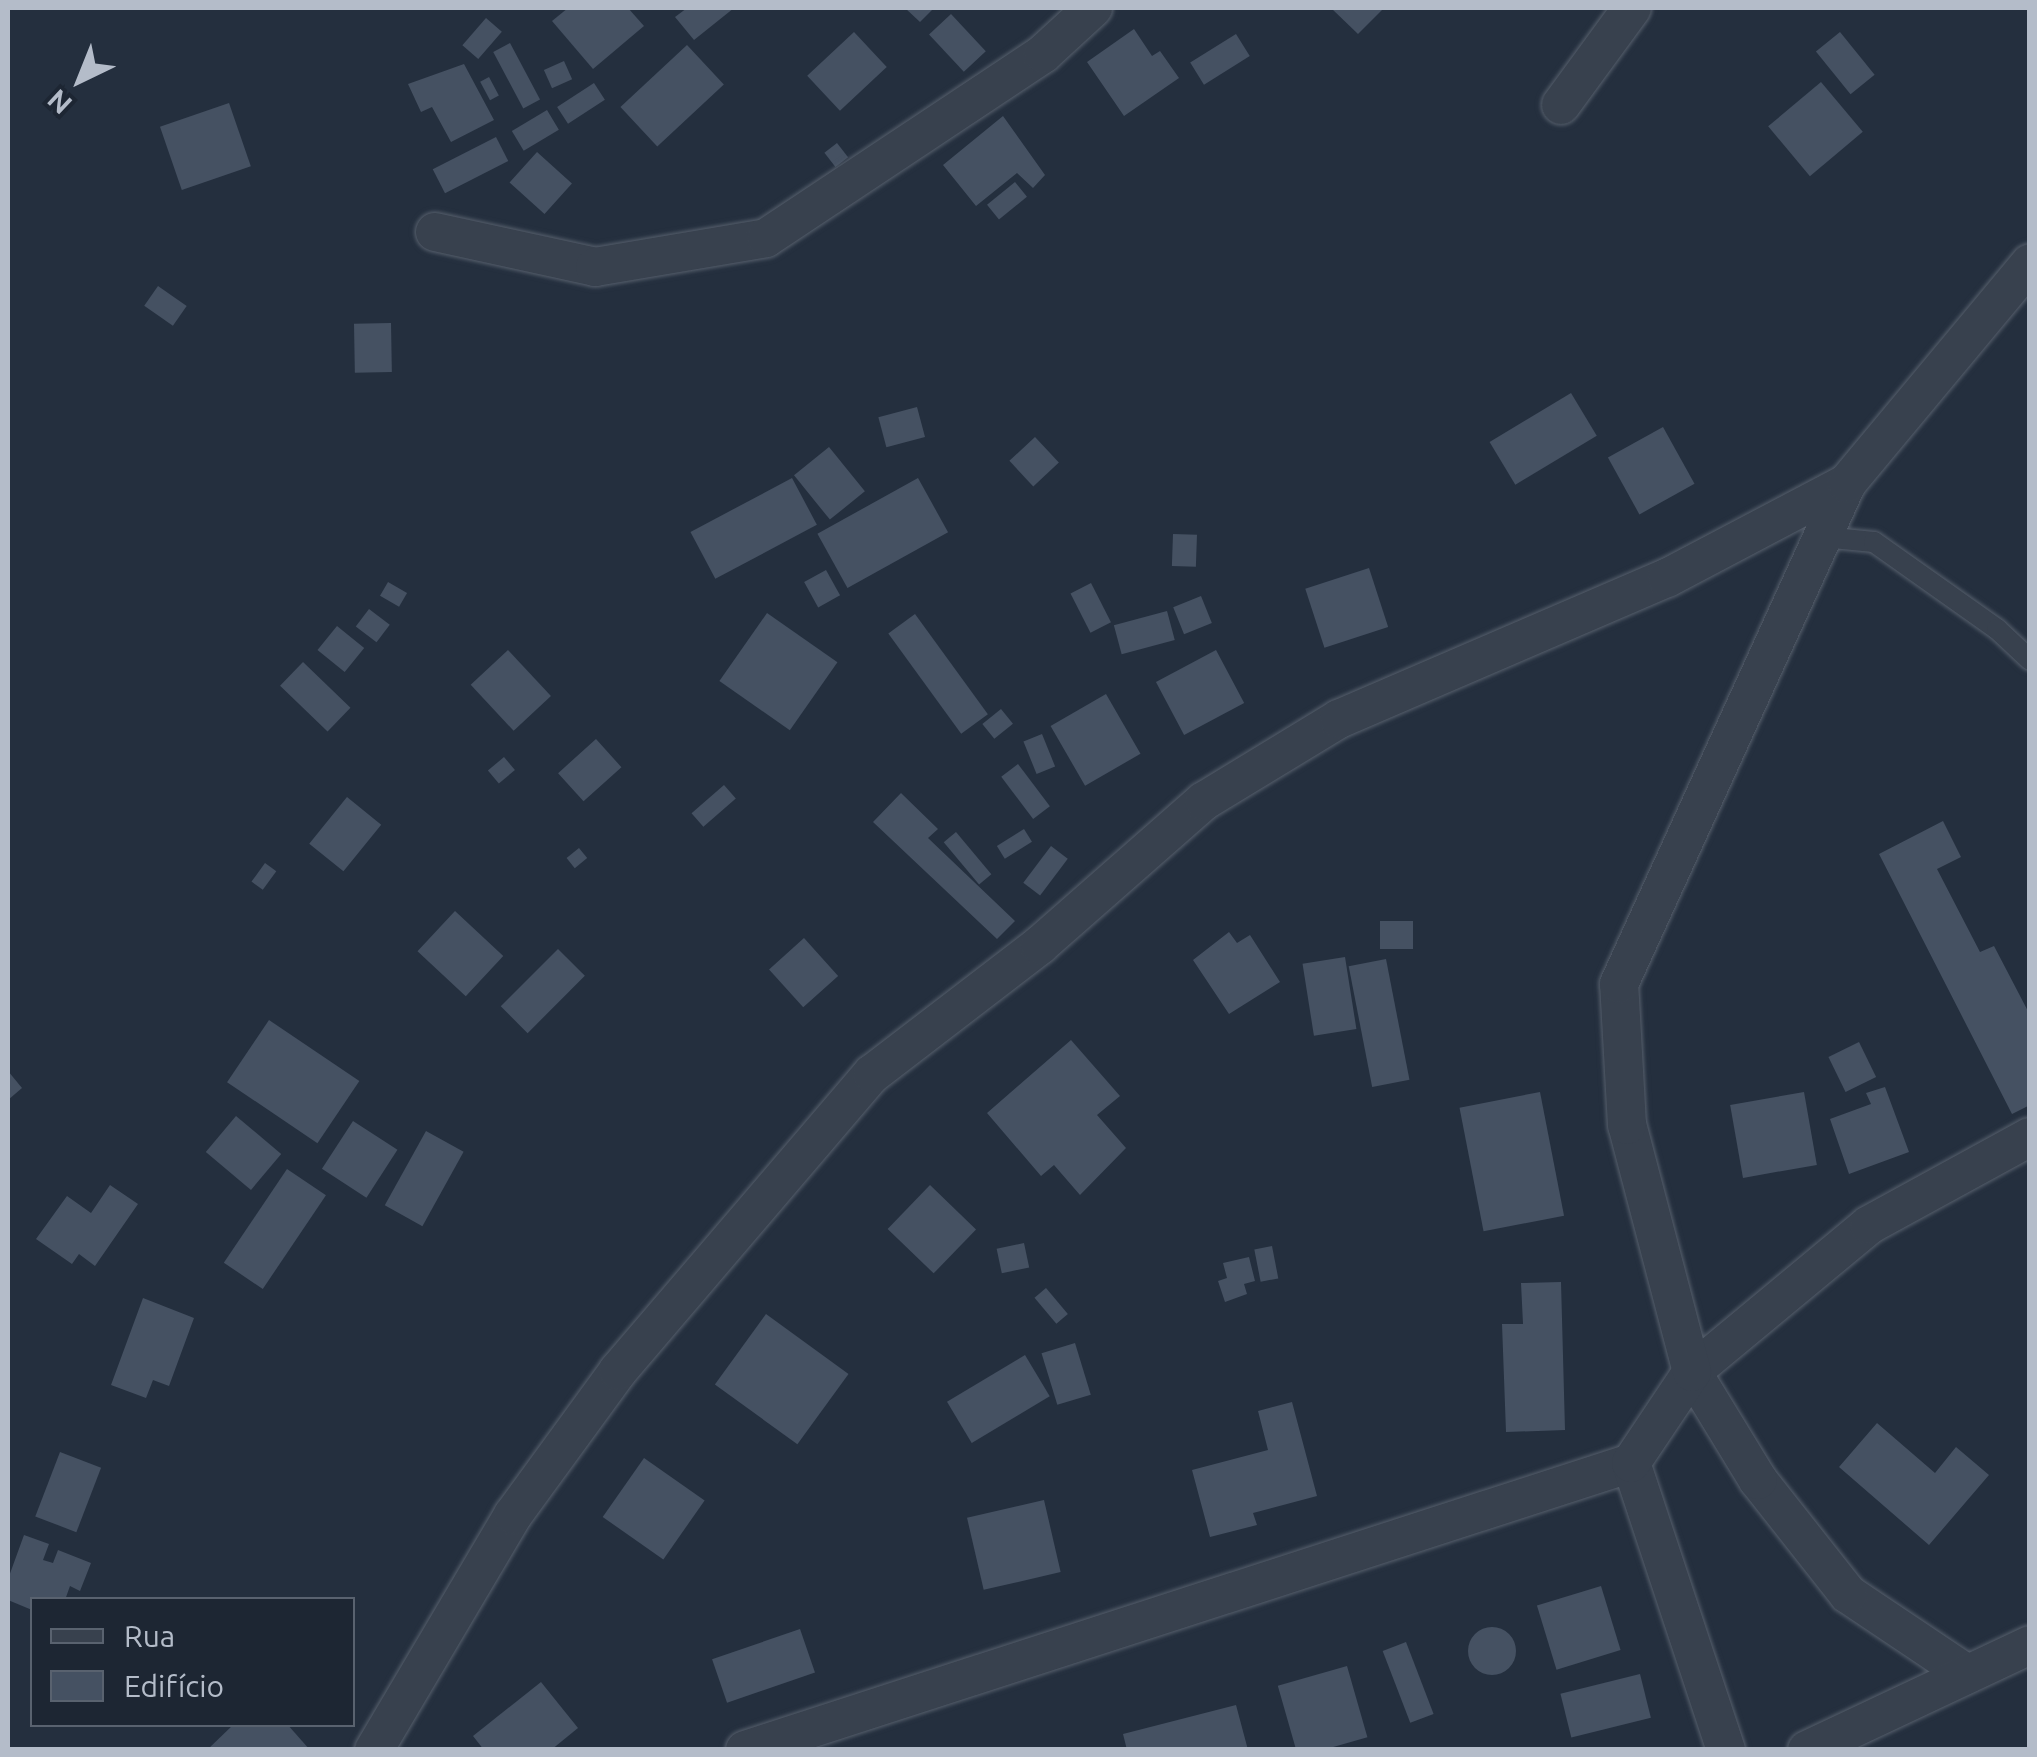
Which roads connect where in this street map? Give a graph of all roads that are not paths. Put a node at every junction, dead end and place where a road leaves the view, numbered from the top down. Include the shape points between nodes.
1 (1093, 8) edge
2 (1632, 8) edge
3 (1561, 105) dead end
4 (436, 232) dead end
5 (2030, 263) edge
6 (1847, 483) junction
7 (1823, 537) junction
8 (2030, 660) edge
9 (2030, 1137) edge
10 (1692, 1372) junction
11 (1630, 1463) junction
12 (2030, 1645) edge
13 (1967, 1674) junction
14 (374, 1750) edge
15 (745, 1750) edge
16 (1726, 1750) edge
17 (1807, 1750) edge

1 - 4 street via 1044,54 766,238 595,267
2 - 3 street
5 - 6 street
6 - 7 street
6 - 14 street via 1667,578 1322,729 1204,800 1040,945 872,1074 618,1371 513,1515
7 - 8 lane via 1874,542 1996,628
7 - 10 street via 1619,984 1627,1125
9 - 10 street via 1869,1225
10 - 11 street
10 - 13 street via 1758,1480 1848,1594
11 - 15 street
11 - 16 street
12 - 13 street
13 - 17 street

